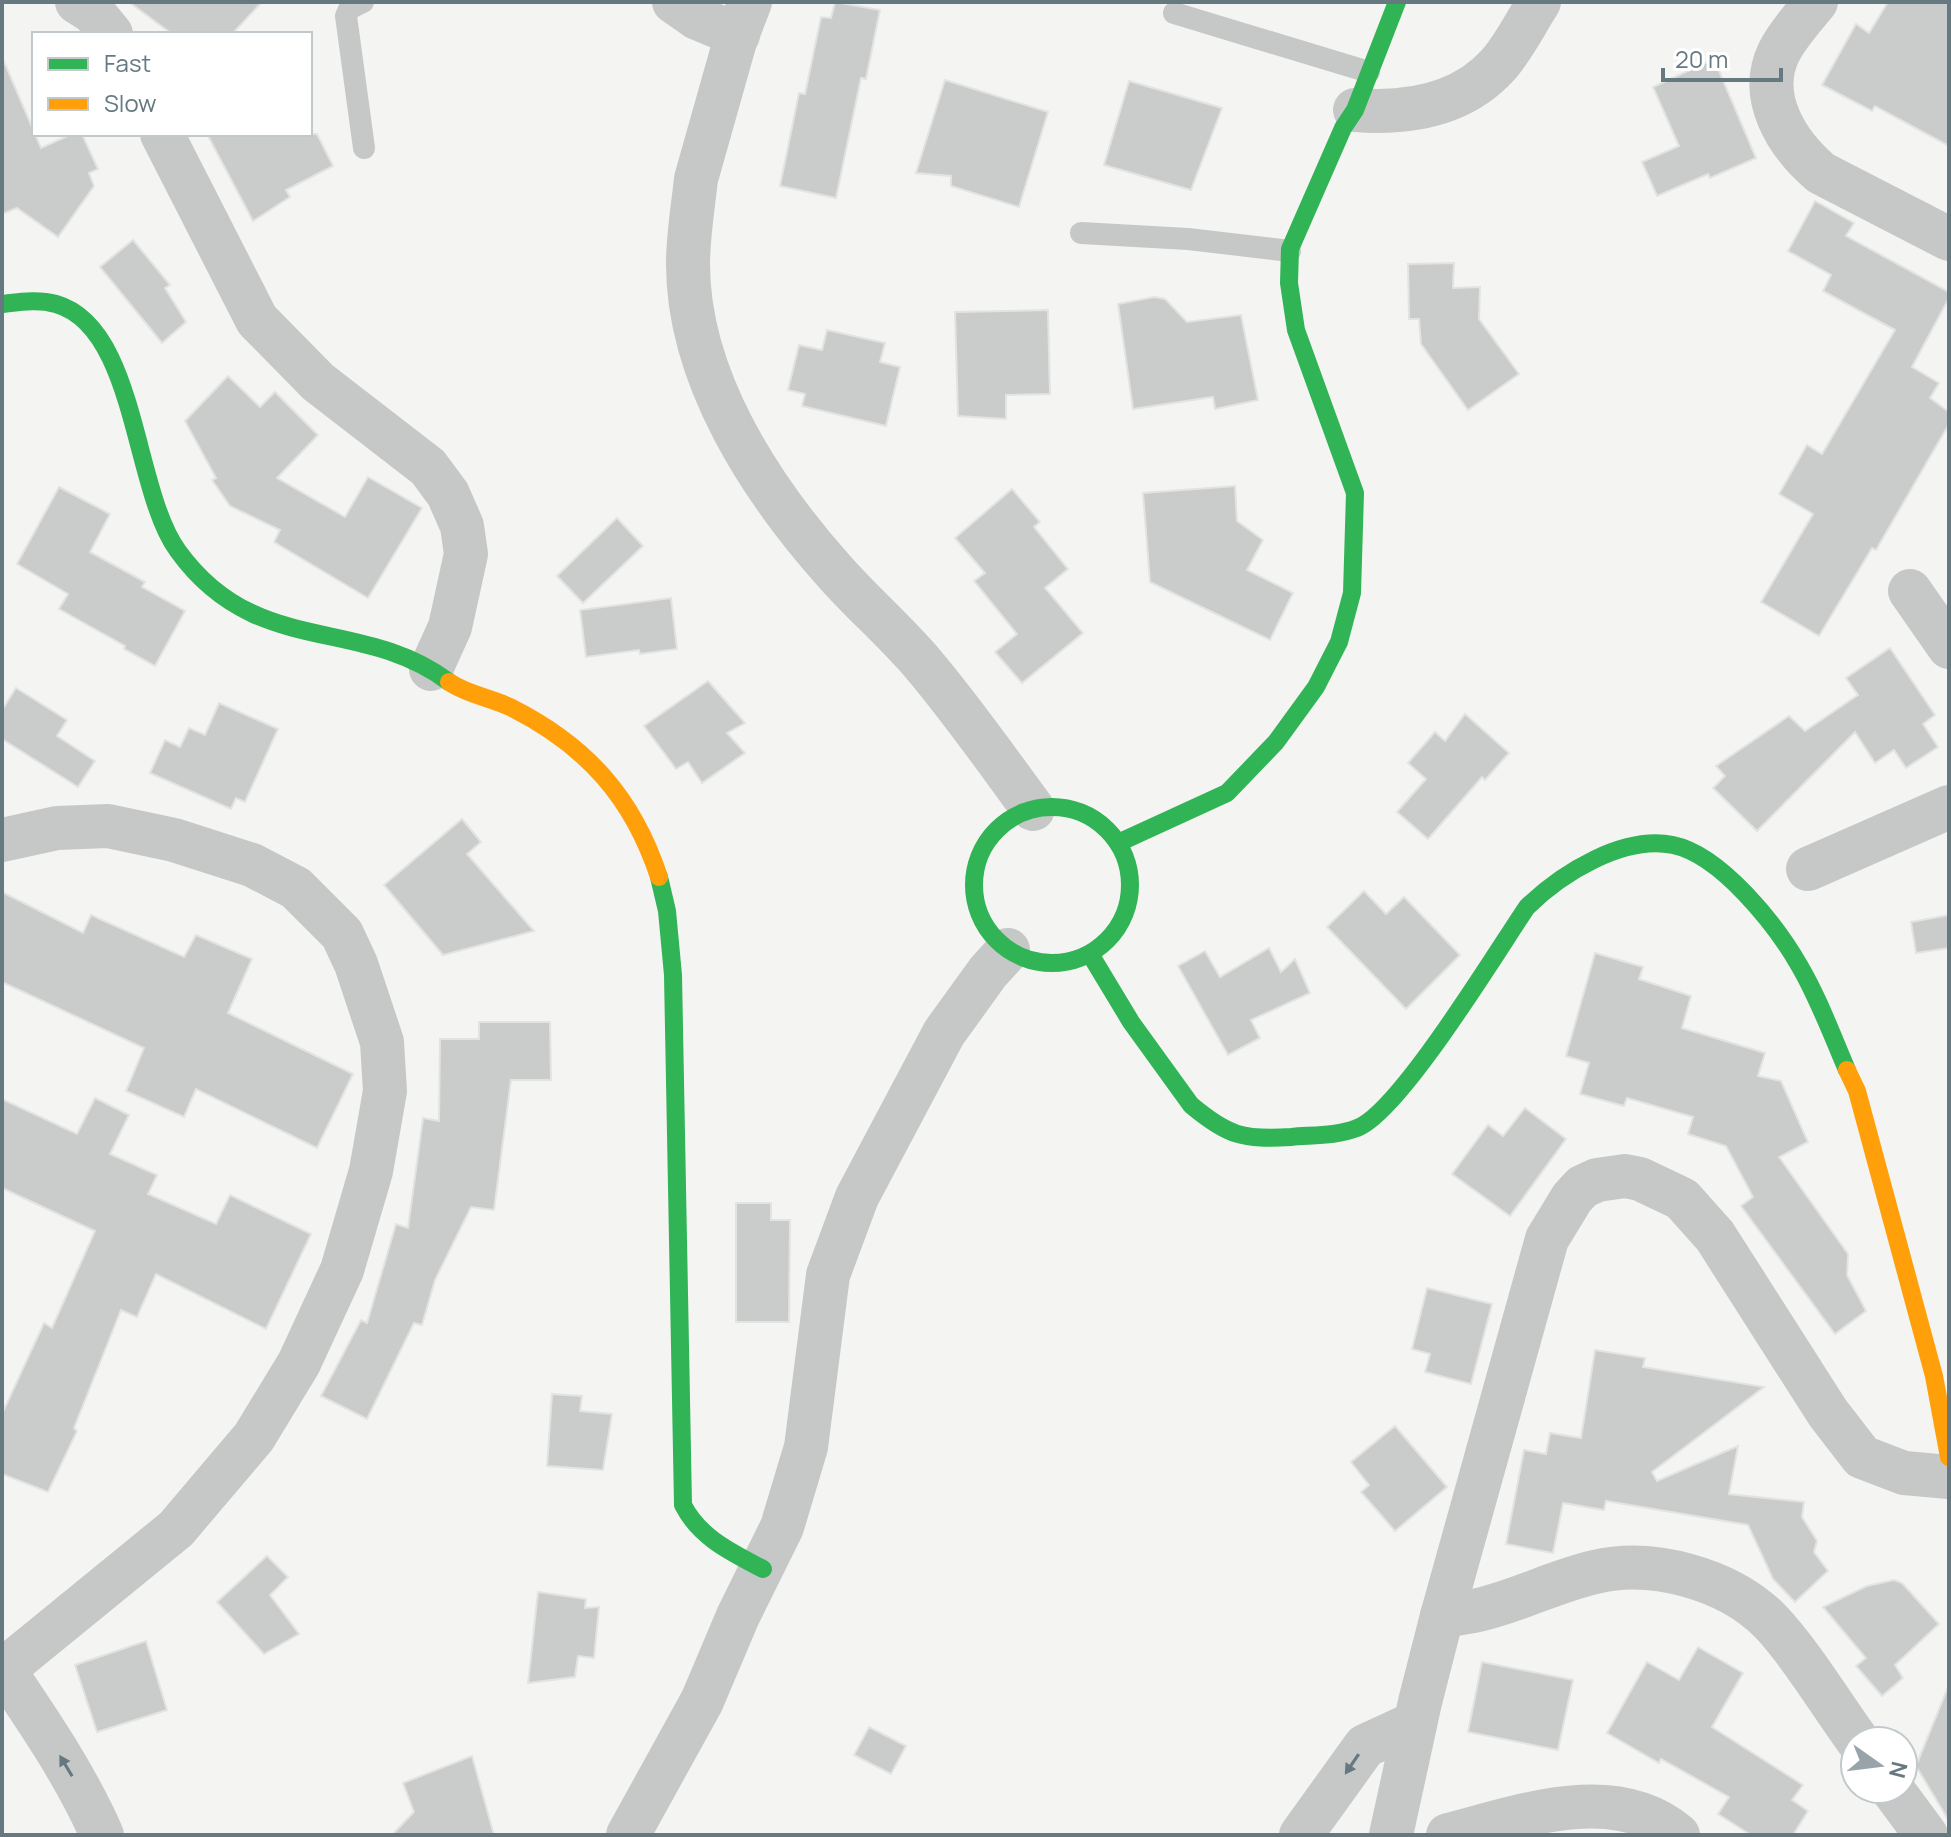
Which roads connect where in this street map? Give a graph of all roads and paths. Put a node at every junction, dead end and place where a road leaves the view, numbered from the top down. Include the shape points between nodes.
1 (77, 2) edge
2 (363, 2) edge
3 (674, 2) edge
4 (1397, 2) edge
5 (1539, 2) edge
6 (1816, 2) edge
7 (1174, 13) dead end
8 (744, 19) edge
9 (109, 32) edge
10 (1369, 98) junction
11 (163, 136) edge
12 (364, 148) dead end
13 (1081, 233) dead end
14 (1949, 239) edge
15 (1290, 251) junction
16 (2, 304) edge
17 (1910, 591) dead end
18 (1949, 647) edge
19 (431, 669) junction
20 (1949, 807) edge
21 (1033, 809) junction
22 (2, 840) edge
23 (1118, 843) junction
24 (1808, 869) dead end
25 (1008, 950) junction
26 (1090, 954) junction
27 (1949, 1457) edge
28 (1949, 1477) edge
29 (763, 1569) junction
30 (1442, 1616) junction
31 (3, 1670) edge
32 (1415, 1723) junction
33 (1846, 1725) edge
34 (1904, 1805) edge
35 (102, 1835) edge
36 (628, 1835) edge
37 (1301, 1835) edge
38 (1391, 1835) edge
39 (1448, 1835) edge
40 (1678, 1835) edge
41 (1926, 1835) edge

1 - 9 street
2 - 12 lane via 346,16
3 - 8 street via 697,18
4 - 10 street
5 - 10 street via 1500,63 1476,86 1432,106
6 - 14 street via 1775,64 1772,95 1781,125 1821,173
7 - 10 lane
8 - 21 street via 696,179 688,264 699,344 712,385 745,452 779,501 833,571 921,662
10 - 15 street via 1343,128
11 - 19 street via 257,320 318,382 428,467 448,494 462,526 466,554 450,627
13 - 15 lane
15 - 23 street via 1296,330 1355,493 1352,593 1339,642 1316,687 1238,784
16 - 19 street via 32,300 64,307 101,336 116,365 167,535 209,587 265,621
17 - 18 street
19 - 29 street via 453,685 514,709 567,742 617,789 642,833 668,914 683,1505 711,1541
20 - 24 street
21 - 23 street via 1052,806 1081,813
21 - 25 street via 999,828 986,844 974,881 982,920
22 - 31 street via 74,826 108,826 252,865 296,888 342,934 356,964 382,1042 385,1091 371,1171 348,1254 299,1363 254,1437 176,1529
23 - 26 street via 1128,866 1123,916 1110,938
25 - 26 street via 1048,964
25 - 29 street via 944,1033 857,1197 828,1275 806,1447
26 - 27 street via 1191,1105 1215,1125 1261,1139 1342,1133 1369,1121 1405,1086 1539,895 1577,866 1605,855 1658,842 1689,851 1730,877 1791,951 1857,1091 1934,1376
28 - 30 street via 1904,1473 1862,1457 1704,1222 1682,1199 1640,1179 1597,1180 1572,1198 1547,1239
29 - 36 street via 702,1701
30 - 32 street
30 - 33 street via 1479,1610 1595,1572 1661,1569 1711,1584 1742,1599 1769,1621
35 -> 31 street via 42,1726
32 -> 37 street via 1365,1746
32 - 38 street
34 - 41 street
39 - 40 street via 1570,1806 1639,1814

